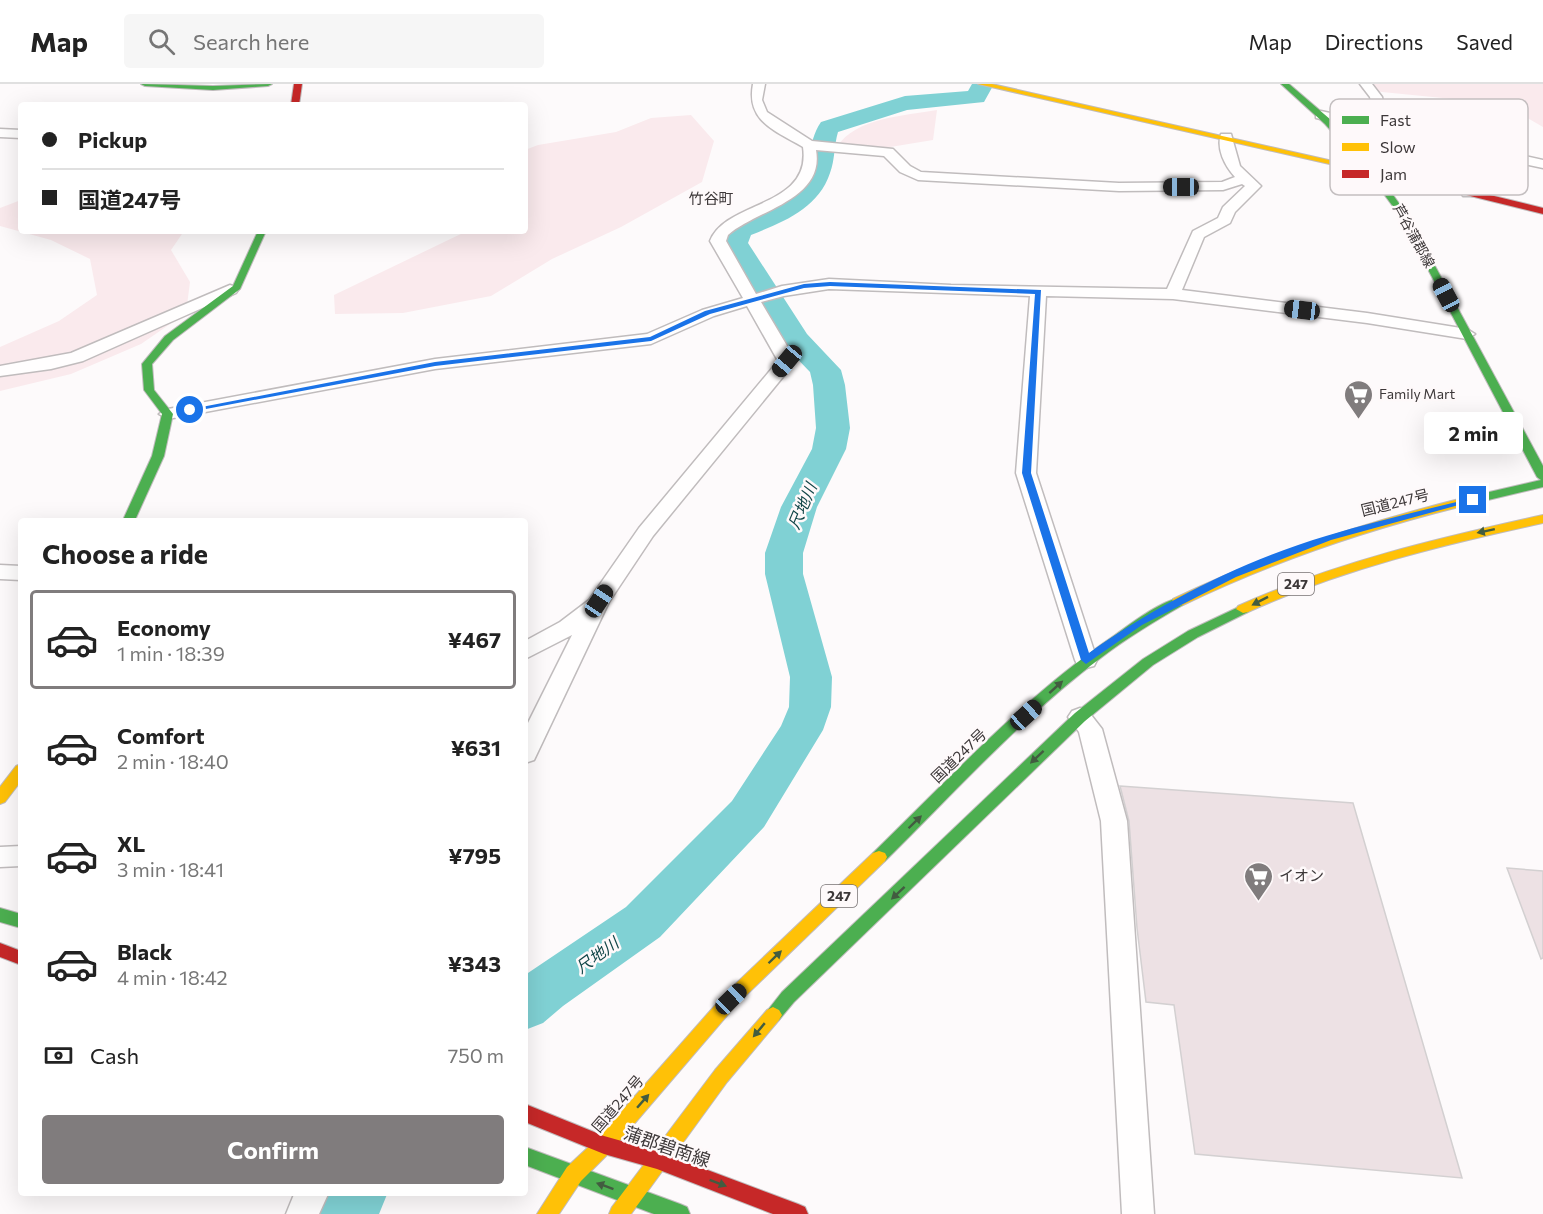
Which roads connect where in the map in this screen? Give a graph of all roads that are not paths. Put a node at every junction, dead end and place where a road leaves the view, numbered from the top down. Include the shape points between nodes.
1 (145, 84) edge
2 (268, 84) edge
3 (298, 84) edge
4 (759, 84) edge
5 (1285, 84) edge
6 (1366, 84) edge
7 (988, 85) edge
8 (1376, 99) edge
9 (295, 102) edge
10 (1321, 115) junction
11 (1330, 117) edge
12 (1330, 125) edge
13 (0, 133) edge
14 (18, 134) edge
15 (1226, 137) junction
16 (811, 145) junction
17 (1330, 160) edge
18 (1528, 160) edge
19 (1543, 164) edge
20 (1243, 179) junction
21 (1389, 195) edge
22 (1476, 195) edge
23 (1543, 212) edge
24 (260, 234) edge
25 (237, 287) junction
26 (1038, 292) junction
27 (1173, 294) junction
28 (752, 300) junction
29 (1467, 334) junction
30 (0, 370) edge
31 (168, 414) junction
32 (1543, 477) edge
33 (1543, 483) edge
34 (130, 518) edge
35 (1543, 519) edge
36 (1392, 535) dead end
37 (1296, 551) junction
38 (0, 572) edge
39 (18, 573) edge
40 (599, 601) junction
41 (528, 649) edge
42 (1086, 660) junction
43 (1080, 717) junction
44 (528, 748) edge
45 (18, 774) edge
46 (0, 798) edge
47 (18, 856) edge
48 (0, 857) edge
49 (0, 915) edge
50 (18, 920) edge
51 (0, 950) edge
52 (18, 957) edge
53 (528, 1114) edge
54 (604, 1145) junction
55 (528, 1157) edge
56 (657, 1160) junction
57 (574, 1174) junction
58 (631, 1195) junction
59 (311, 1196) edge
60 (302, 1214) edge
61 (547, 1214) edge
62 (619, 1214) edge
63 (680, 1214) edge
64 (798, 1214) edge
65 (1138, 1214) edge

1 - 2 main road via 213,88
3 - 9 main road
4 - 16 street via 756,100 761,114
5 - 10 main road, 芦谷蒲郡線
6 - 8 street
7 - 15 main road
10 - 11 street
10 - 12 main road, 芦谷蒲郡線
13 - 14 street
15 - 17 main road
15 - 20 street via 1227,156
16 - 20 street via 888,152 918,176 1119,187 1222,186
16 - 28 street via 808,170 787,197 721,233 718,241
18 - 19 street
20 - 27 street via 1254,186 1228,210 1225,220 1198,234
21 - 29 main road, 芦谷蒲郡線
22 - 23 main road
24 - 25 main road
25 - 30 street via 77,357
25 - 31 main road via 169,338 147,364 149,390
26 - 27 street
26 - 28 street via 830,284 804,286
26 - 42 street via 1026,473
27 - 29 street
28 - 31 street via 708,313 651,339 435,364
28 - 40 street via 787,361 646,532
29 - 32 main road, 芦谷蒲郡線
31 - 34 main road via 158,456
33 - 37 main road, 国道247号 / 247 via 1380,522
35 -> 43 main road, 247 via 1420,546 1291,586 1193,634 1148,662
36 - 37 main road, 247 via 1346,546
37 - 42 main road, 国道247号 / 247 via 1191,595 1138,623
38 - 39 street
40 - 41 street via 568,627
40 - 44 street
54 -> 42 main road, 国道247号 / 247 via 731,999
43 -> 56 main road, 247 via 788,997
43 - 65 street via 1090,729 1113,821
45 - 46 main road
47 - 48 street
49 - 50 main road
51 - 52 main road
53 - 54 main road, 蒲郡碧南線
54 - 56 main road, 蒲郡碧南線
54 - 57 main road, 国道247号 / 247
55 - 57 main road
56 - 58 main road, 247
56 -> 64 main road, 蒲郡碧南線
58 -> 57 main road
57 - 61 main road, 国道247号 / 247
58 - 62 main road, 247
58 - 63 main road
59 - 60 street

